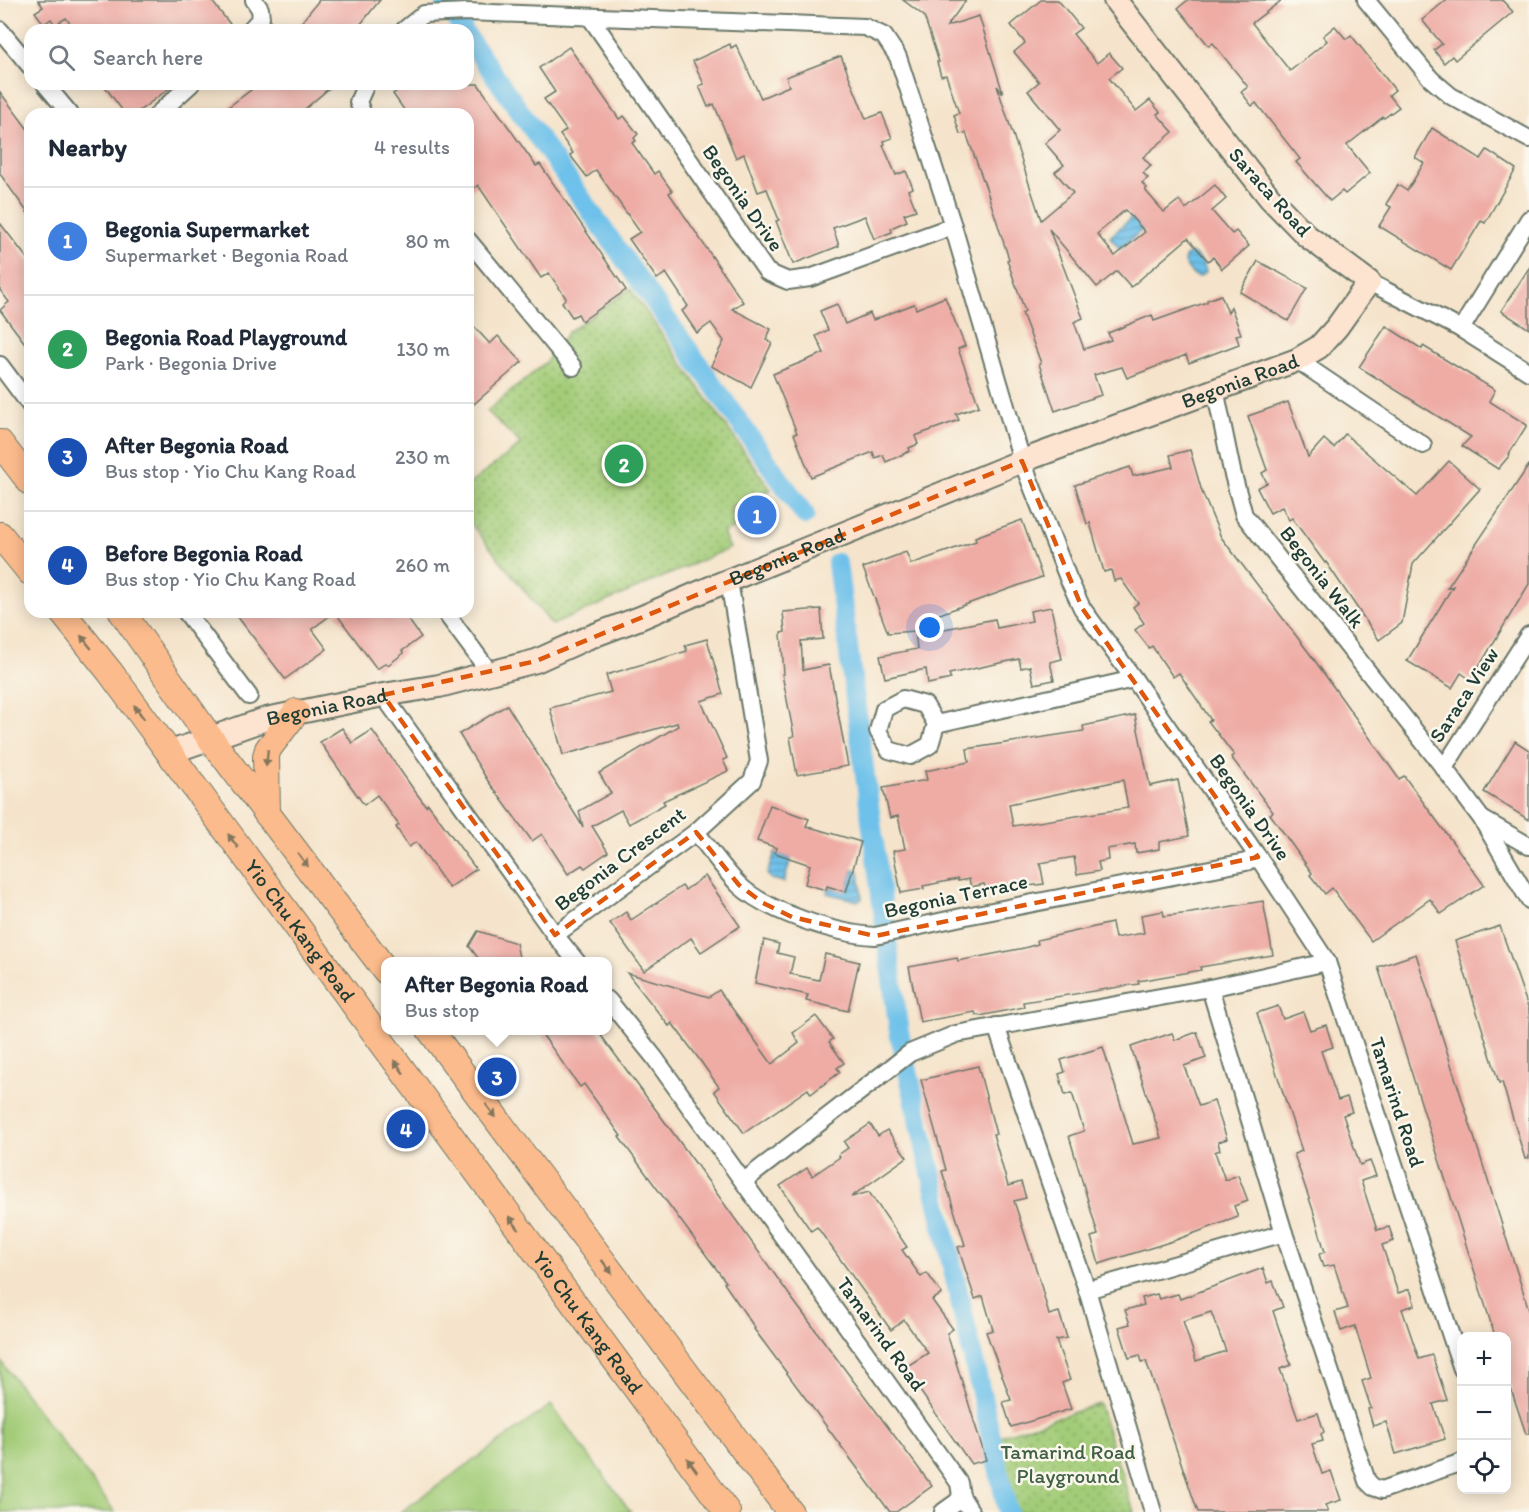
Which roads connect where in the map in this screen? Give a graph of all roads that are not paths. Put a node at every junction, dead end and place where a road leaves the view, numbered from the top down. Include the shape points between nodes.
1 (254, 0) edge
2 (1116, 0) edge
3 (1366, 0) edge
4 (590, 17) junction
5 (256, 24) edge
6 (412, 24) edge
7 (3, 38) edge
8 (24, 60) edge
9 (50, 90) edge
10 (184, 90) edge
11 (363, 90) edge
12 (65, 108) edge
13 (165, 108) edge
14 (360, 108) edge
15 (1529, 139) edge
16 (1529, 219) edge
17 (953, 226) junction
18 (474, 247) edge
19 (1368, 282) junction
20 (1461, 329) junction
21 (1297, 360) junction
22 (0, 365) edge
23 (573, 367) dead end
24 (1529, 372) edge
25 (1215, 389) junction
26 (24, 397) edge
27 (0, 443) edge
28 (1423, 445) dead end
29 (1022, 461) junction
30 (24, 474) edge
31 (0, 535) edge
32 (24, 565) edge
33 (729, 581) junction
34 (67, 618) edge
35 (126, 618) edge
36 (190, 618) edge
37 (449, 618) edge
38 (1529, 635) edge
39 (491, 674) junction
40 (1134, 679) junction
41 (383, 695) junction
42 (249, 696) dead end
43 (296, 712) junction
44 (936, 724) dead end
45 (210, 738) junction
46 (168, 753) junction
47 (1444, 768) junction
48 (267, 813) junction
49 (1481, 818) junction
50 (696, 832) junction
51 (1529, 846) edge
52 (1258, 857) junction
53 (1529, 900) edge
54 (555, 935) junction
55 (573, 957) edge
56 (1327, 962) junction
57 (381, 964) edge
58 (1210, 988) junction
59 (612, 1005) edge
60 (996, 1026) junction
61 (434, 1035) edge
62 (744, 1181) junction
63 (1284, 1233) junction
64 (1087, 1290) junction
65 (1457, 1357) edge
66 (1457, 1463) edge
67 (961, 1496) junction
68 (727, 1512) edge
69 (790, 1512) edge
70 (944, 1512) edge
71 (971, 1512) edge
72 (1153, 1512) edge

1 - 5 street via 261,18
2 - 19 street, Saraca Road via 1270,198 1307,236
3 - 15 street via 1431,79 1451,96
4 - 6 street, Begonia Drive via 467,12 424,14
4 - 17 street, Begonia Drive via 865,27 884,36 898,57
4 - 17 street, Begonia Drive via 767,272 788,281 810,278
7 - 8 street
9 - 12 street
10 - 13 street
11 - 14 street via 358,102
16 - 20 street
17 - 29 street, Begonia Drive
18 - 23 street
19 - 20 street, Saraca Road
19 - 21 street, Begonia Road via 1319,347
20 - 24 street, Saraca Road
21 - 25 street, Begonia Road
21 - 28 street
22 - 26 street
25 - 29 street, Begonia Road
25 - 47 street, Begonia Walk via 1244,515
27 - 30 main road
29 - 33 street, Begonia Road
29 - 40 street, Begonia Drive via 1082,608
31 - 32 main road
33 - 39 street, Begonia Road via 536,661
33 - 50 street, Begonia Crescent via 759,761 752,781
46 -> 34 main road, Yio Chu Kang Road
35 - 45 main road, Yio Chu Kang Road
36 - 42 street
37 - 39 street
38 - 47 street, Saraca View
39 - 41 street, Begonia Road
40 - 44 street
40 - 52 street, Begonia Drive
41 - 43 street, Begonia Road
41 - 54 street, Begonia Crescent
43 - 45 street, Begonia Road
43 -> 48 main road via 268,749
45 - 46 street, Begonia Road
45 - 48 main road, Yio Chu Kang Road
68 -> 46 main road, Yio Chu Kang Road
47 - 49 street, Saraca View
48 -> 57 main road, Yio Chu Kang Road
49 - 51 street
49 - 53 street, Saraca View
50 - 52 street, Begonia Terrace via 740,885 764,903 792,916 875,936
50 - 54 street, Begonia Crescent
52 - 56 street, Begonia Drive
54 - 55 street
56 - 58 street
56 - 65 street, Tamarind Road
58 - 60 street
58 - 63 street
59 - 62 street, Tamarind Road
60 - 62 street via 956,1034 910,1053
60 - 64 street
61 -> 69 main road
62 - 67 street, Tamarind Road via 959,1483
63 - 64 street
63 - 66 street via 1367,1481 1382,1490
64 - 72 street
67 - 70 street
67 - 71 street, Tamarind Road

